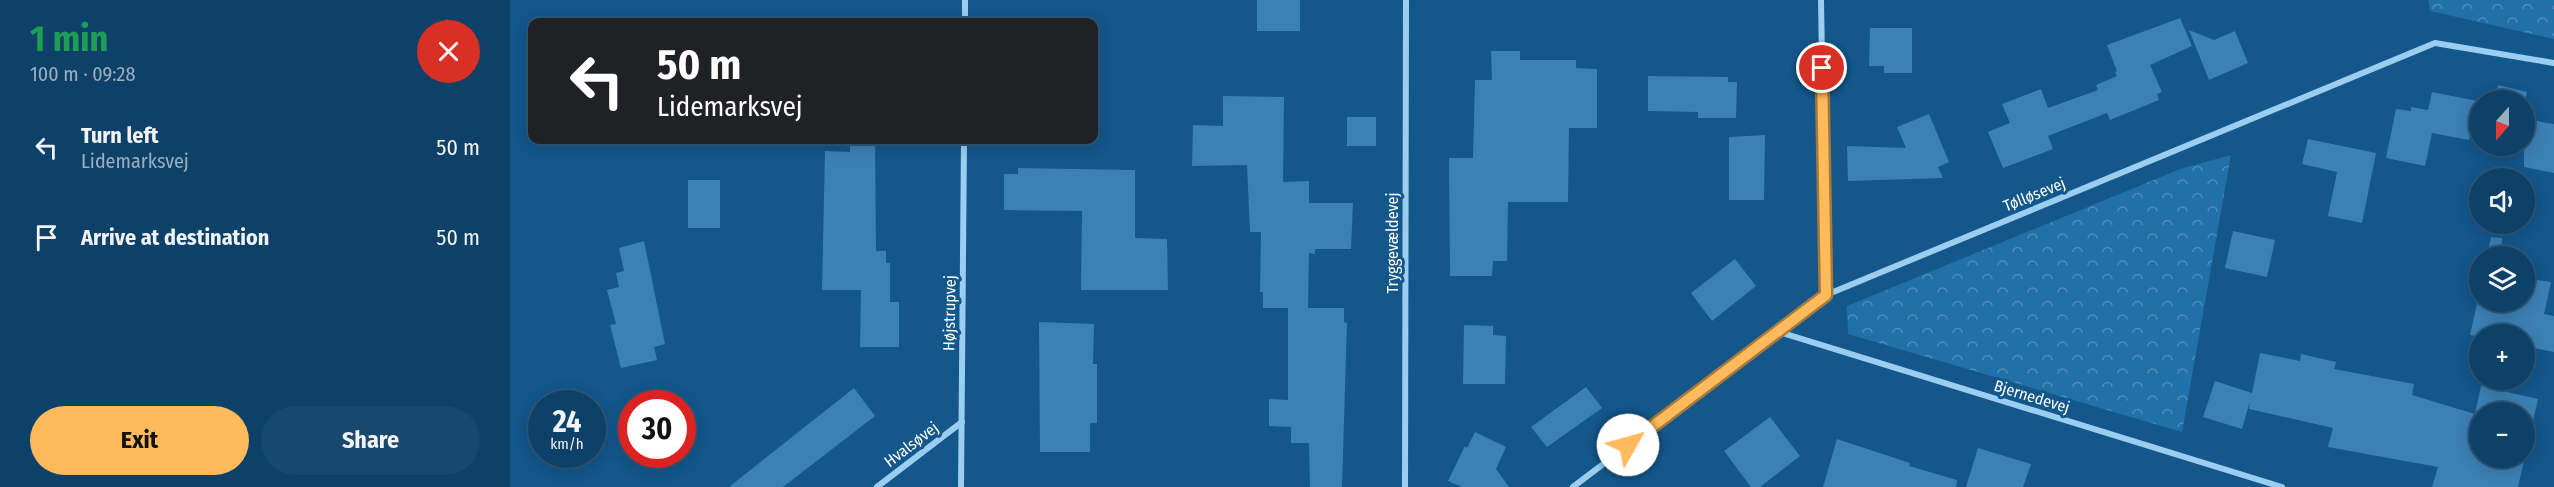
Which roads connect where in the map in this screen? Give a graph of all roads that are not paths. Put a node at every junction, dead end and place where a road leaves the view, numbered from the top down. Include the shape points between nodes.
1 (965, 0) edge
2 (1406, 0) edge
3 (1821, 0) edge
4 (965, 18) edge
5 (2554, 63) edge
6 (964, 144) edge
7 (1826, 295) junction
8 (1776, 331) junction
9 (962, 422) junction
10 (877, 487) edge
11 (961, 487) edge
12 (1404, 487) edge
13 (1573, 487) edge
14 (2282, 487) edge

1 - 4 street
2 - 12 street, Tryggevældevej
3 - 7 street
5 - 7 street, Tølløsevej via 2435,43
6 - 9 street, Højstrupvej
7 - 8 street, Tølløsevej
8 - 13 street, Tølløsevej
8 - 14 street, Bjernedevej
9 - 10 street, Hvalsøvej
9 - 11 street, Højstrupvej

